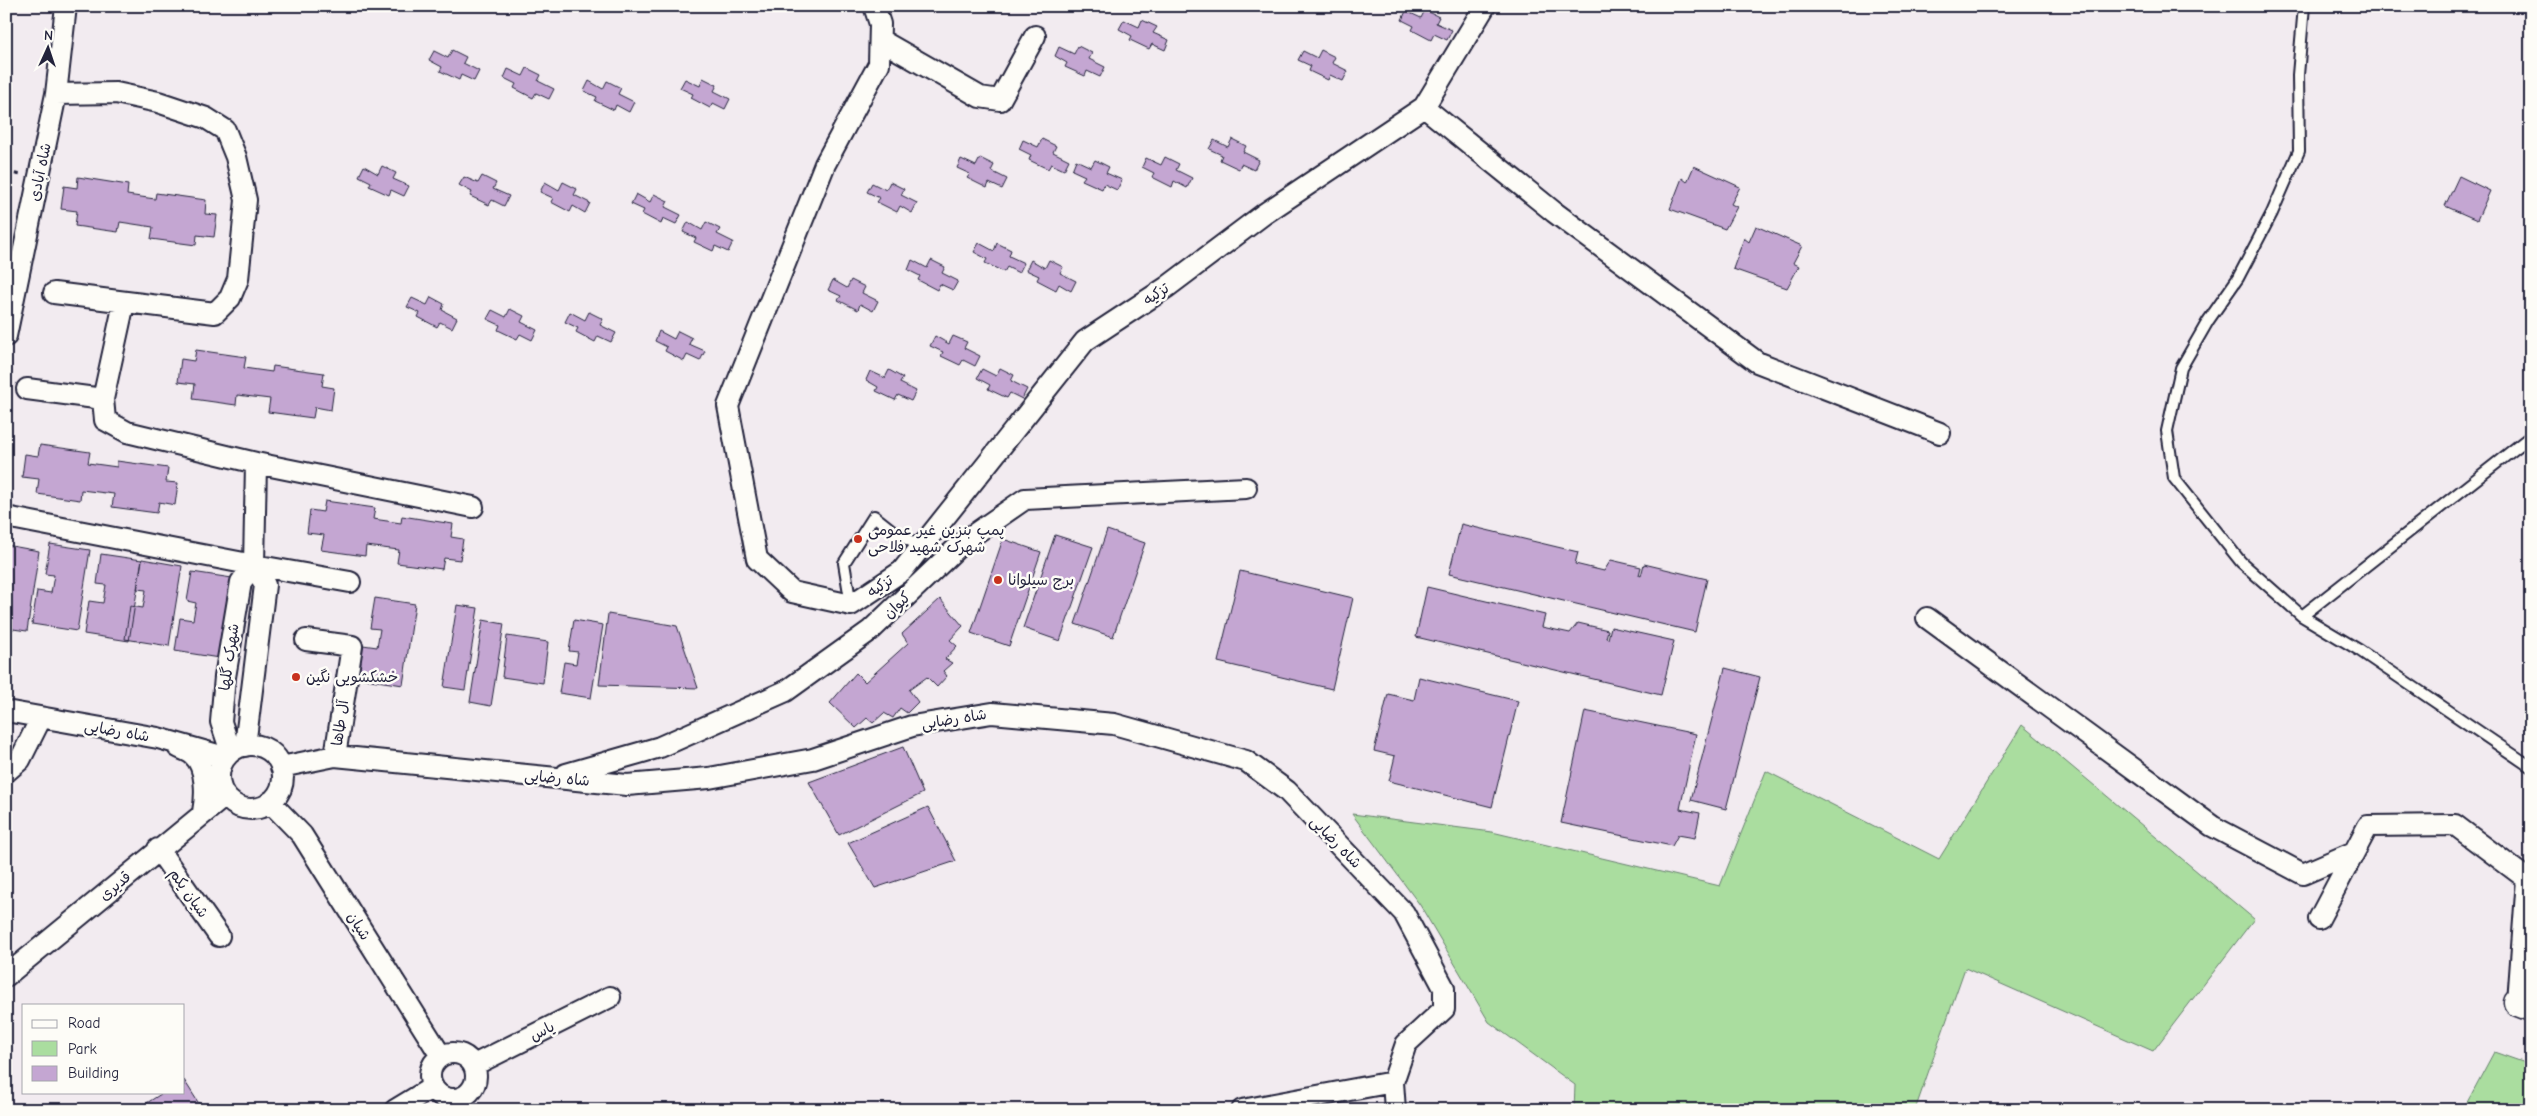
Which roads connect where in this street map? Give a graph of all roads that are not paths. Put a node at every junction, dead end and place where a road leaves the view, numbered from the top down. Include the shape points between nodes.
1 (66, 6) edge
2 (1485, 6) edge
3 (2304, 6) edge
4 (875, 7) edge
5 (1035, 36) dead end
6 (882, 41) junction
7 (56, 94) junction
8 (1424, 107) junction
9 (54, 293) dead end
10 (124, 303) junction
11 (6, 336) edge
12 (27, 389) dead end
13 (103, 399) junction
14 (1940, 433) dead end
15 (2531, 436) edge
16 (256, 463) junction
17 (1246, 488) dead end
18 (473, 507) dead end
19 (6, 517) edge
20 (921, 546) junction
21 (254, 565) junction
22 (350, 582) dead end
23 (850, 605) junction
24 (2302, 616) junction
25 (1928, 618) dead end
26 (306, 640) dead end
27 (6, 710) edge
28 (41, 718) junction
29 (158, 738) junction
30 (234, 752) junction
31 (335, 756) junction
32 (281, 767) junction
33 (2531, 767) edge
34 (6, 772) edge
35 (554, 778) junction
36 (225, 796) junction
37 (270, 802) junction
38 (203, 812) junction
39 (158, 850) junction
40 (2354, 852) junction
41 (2319, 919) dead end
42 (219, 936) dead end
43 (6, 976) edge
44 (610, 997) dead end
45 (2524, 1005) edge
46 (441, 1056) junction
47 (474, 1065) junction
48 (1393, 1082) junction
49 (433, 1087) junction
50 (471, 1103) edge
51 (395, 1110) edge
52 (1242, 1110) edge
53 (1395, 1110) edge

1 - 7 street, شاه آبادی
2 - 8 street
3 - 24 lane via 2298,75 2299,151 2272,213 2238,278 2181,368 2167,431 2174,478 2240,562
4 - 6 street, تزکیه
5 - 6 street via 1000,100 980,97
6 - 23 street, تزکیه via 879,64 825,164 728,406 757,559 792,592
7 - 10 street via 116,94 158,102 206,118 225,130 236,157 246,200 238,279 230,298 215,312
7 - 11 street, شاه آبادی
8 - 14 street via 1554,212 1757,362
8 - 20 street, تزکیه via 1264,214 1167,287 1085,341
9 - 10 street
10 - 13 street
12 - 13 street
13 - 16 street via 104,420 127,432
15 - 24 lane
16 - 18 street
16 - 21 street, شهرک گلها
17 - 35 street, کیوان via 1025,499 963,542 871,630 786,691 660,747
19 - 21 street
20 - 23 street, تزکیه via 902,571
20 - 23 lane via 898,535 874,516 844,563
21 - 22 street
21 - 30 street, شهرک گلها via 265,585
21 - 30 street, شهرک گلها via 241,582 225,677 221,722
24 - 33 lane
25 - 40 street via 2212,826 2303,874
26 - 31 street, آل طاها via 352,646
27 - 28 street, شاه رضایی
28 - 29 street, شاه رضایی
28 - 34 street via 20,760
29 - 30 street, شاه رضایی
29 - 38 street via 192,754 197,760 206,799
30 - 32 street via 261,747 270,752
30 - 36 street via 219,777
31 - 32 street, شاه رضایی
31 - 35 street, شاه رضایی
32 - 37 street via 281,786
35 - 48 street, شاه رضایی via 627,785 709,778 813,759 912,726 992,713 1114,724 1246,761 1287,791 1404,913 1444,988 1444,1009 1406,1044
36 - 37 street via 242,808 256,808
36 - 38 street, قدیری
37 - 46 street, شیان via 302,835
38 - 39 street, قدیری
39 - 42 street, شیان یکم
39 - 43 street, قدیری
40 - 41 street
40 - 45 street via 2368,826 2455,825 2527,879
44 - 47 street, یاس
46 - 47 street via 456,1053 470,1059
46 - 49 street via 432,1066 430,1080
47 - 50 street via 477,1079
48 - 52 street
48 - 53 street, شاه رضایی
49 - 50 street via 451,1100
49 - 51 street

